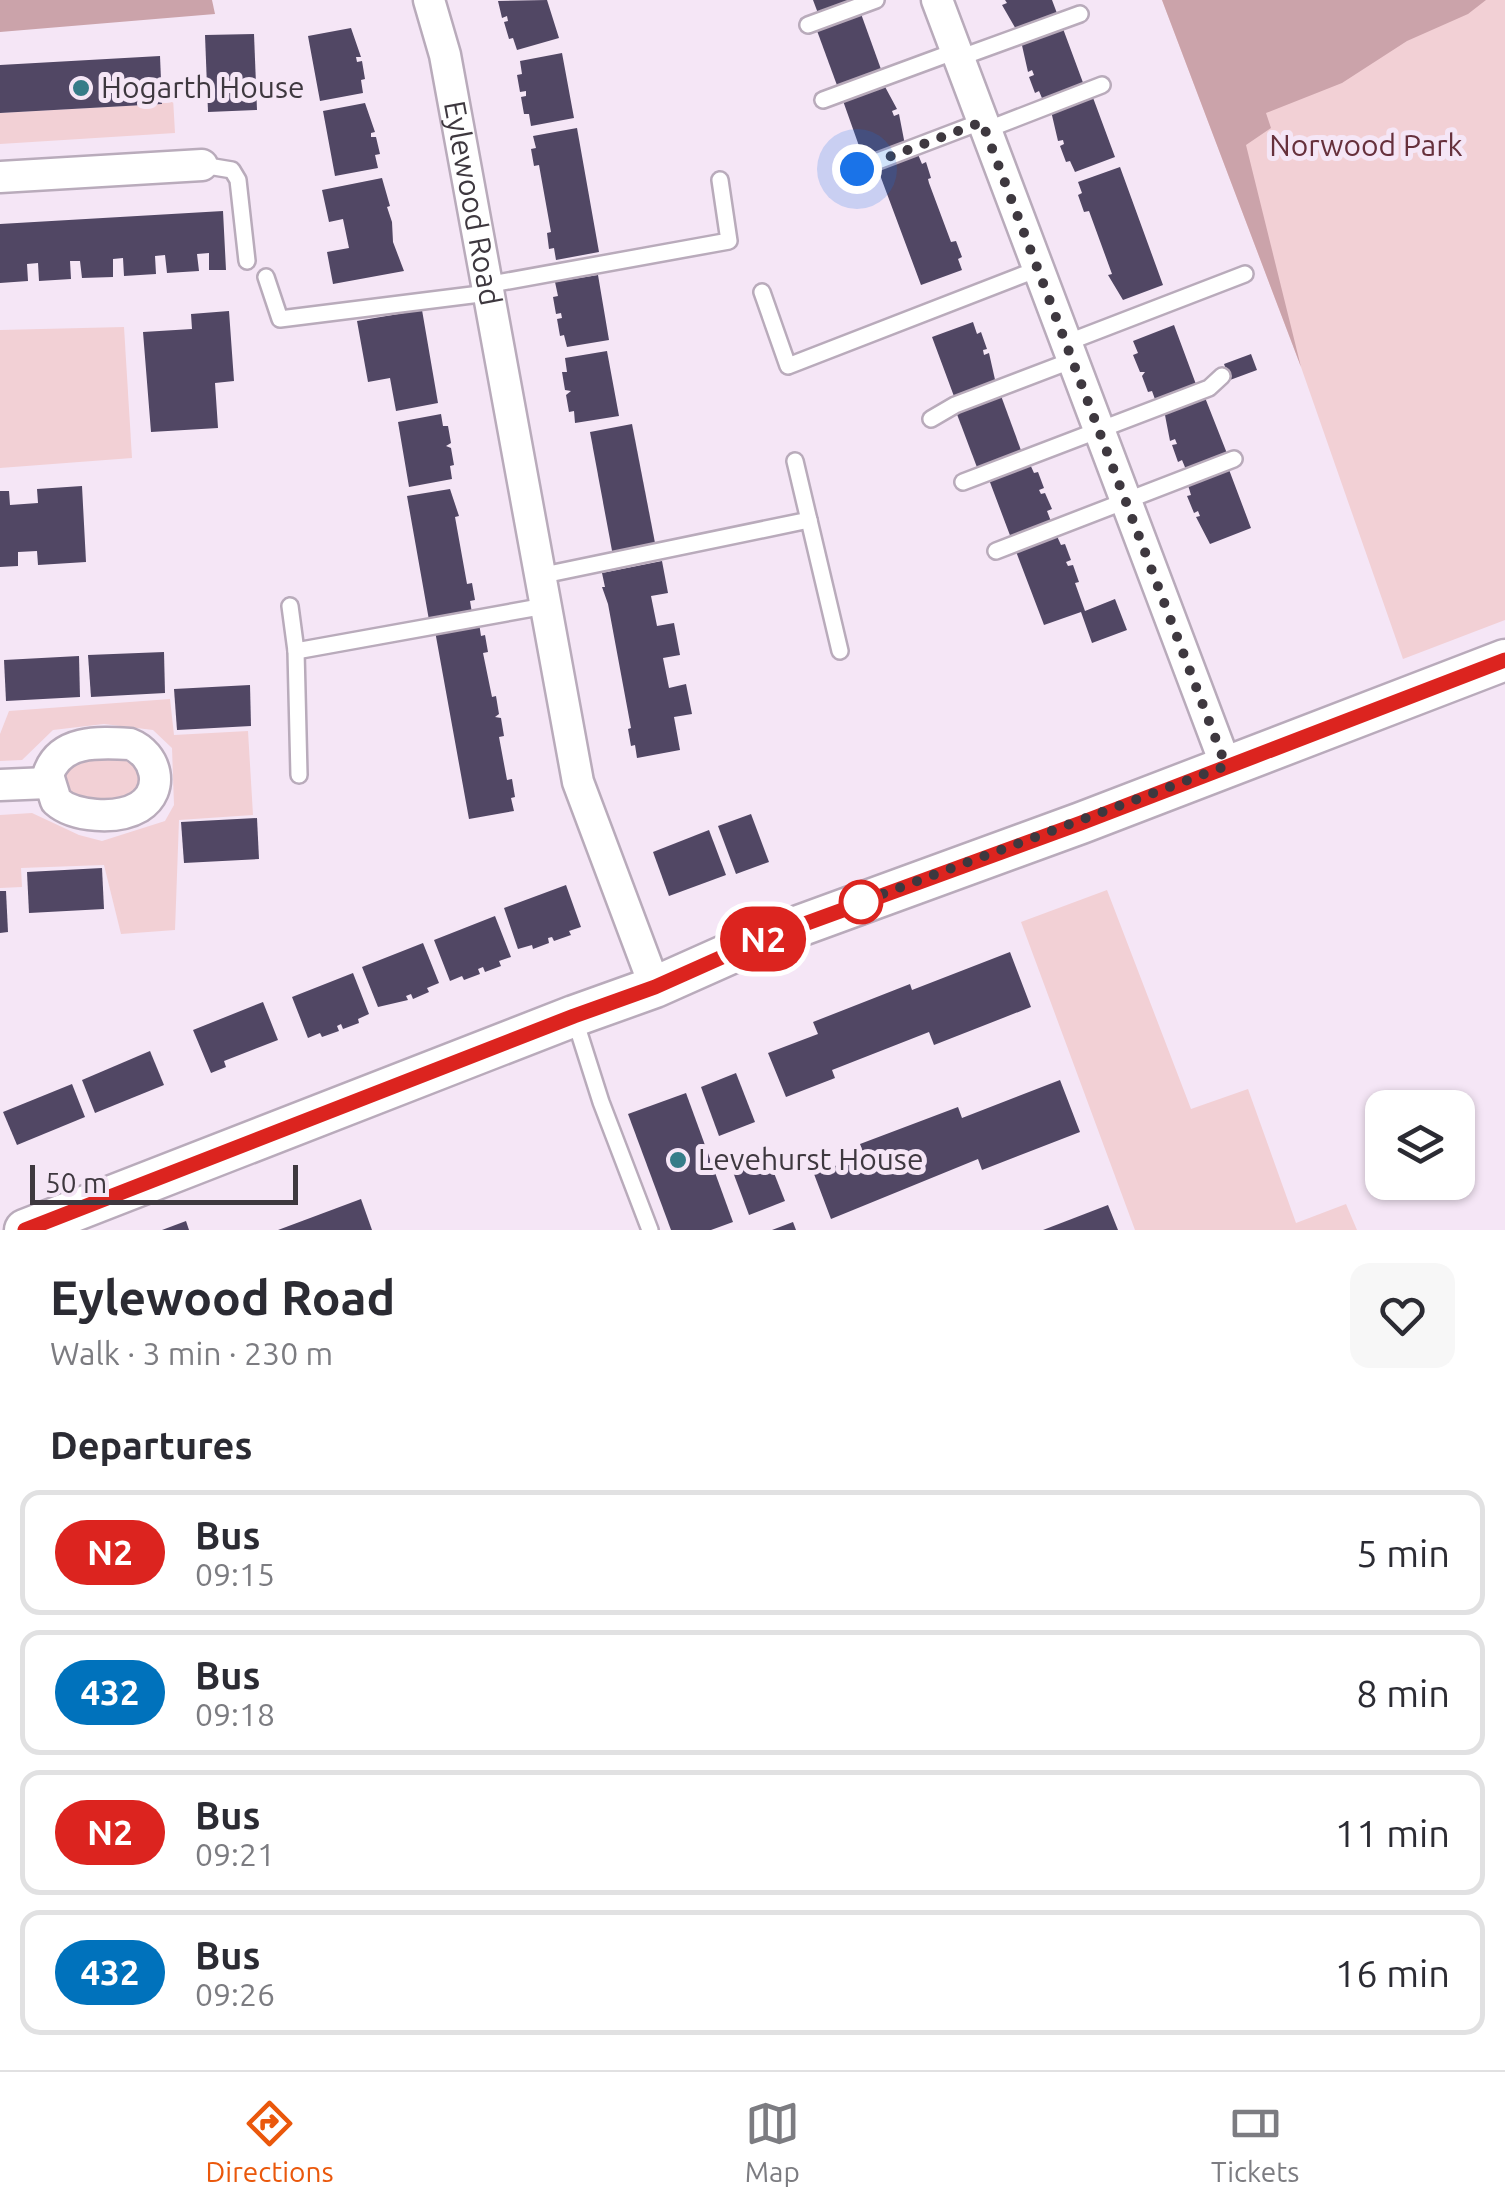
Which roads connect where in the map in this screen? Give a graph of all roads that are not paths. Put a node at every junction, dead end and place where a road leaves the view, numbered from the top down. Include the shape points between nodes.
1 (430, 0) edge
2 (876, 0) edge
3 (936, 0) edge
4 (1080, 14) dead end
5 (808, 25) dead end
6 (957, 55) junction
7 (1102, 86) dead end
8 (823, 100) dead end
9 (984, 126) junction
10 (202, 165) joint
11 (857, 169) dead end
12 (0, 177) edge
13 (720, 180) dead end
14 (247, 260) dead end
15 (1038, 269) junction
16 (1245, 274) dead end
17 (266, 277) dead end
18 (487, 289) junction
19 (762, 292) dead end
20 (1070, 352) junction
21 (1222, 376) dead end
22 (931, 420) dead end
23 (1100, 430) junction
24 (1234, 460) dead end
25 (795, 461) dead end
26 (963, 482) dead end
27 (1126, 501) junction
28 (809, 520) junction
29 (996, 552) dead end
30 (539, 576) junction
31 (290, 606) dead end
32 (544, 606) junction
33 (296, 651) junction
34 (840, 651) dead end
35 (1505, 660) edge
36 (1226, 766) junction
37 (299, 775) dead end
38 (48, 783) dead end
39 (0, 785) edge
40 (655, 987) junction
41 (574, 1016) junction
42 (25, 1230) edge
43 (650, 1230) edge

1 - 18 street, Eylewood Road
2 - 5 lane
3 - 6 street
4 - 6 lane
6 - 8 lane
6 - 9 street
7 - 9 lane
9 - 11 lane
9 - 15 street
10 - 12 street
10 - 14 lane via 232,170 238,180
13 - 18 lane via 729,241
15 - 19 lane via 788,366
15 - 20 street
16 - 20 lane
17 - 18 lane via 280,319
18 - 30 street, Eylewood Road
20 - 22 lane
20 - 23 street
21 - 23 lane via 1209,388
23 - 26 lane
23 - 27 street
24 - 27 lane
25 - 28 lane
27 - 29 lane
27 - 36 street
28 - 30 lane
28 - 34 lane
30 - 32 street, Eylewood Road
31 - 33 lane
32 - 33 lane
32 - 40 street, Eylewood Road via 578,782
33 - 37 lane
35 - 36 main road
36 - 40 main road via 758,941
38 - 39 street
40 - 41 main road
41 - 42 main road
41 - 43 lane

